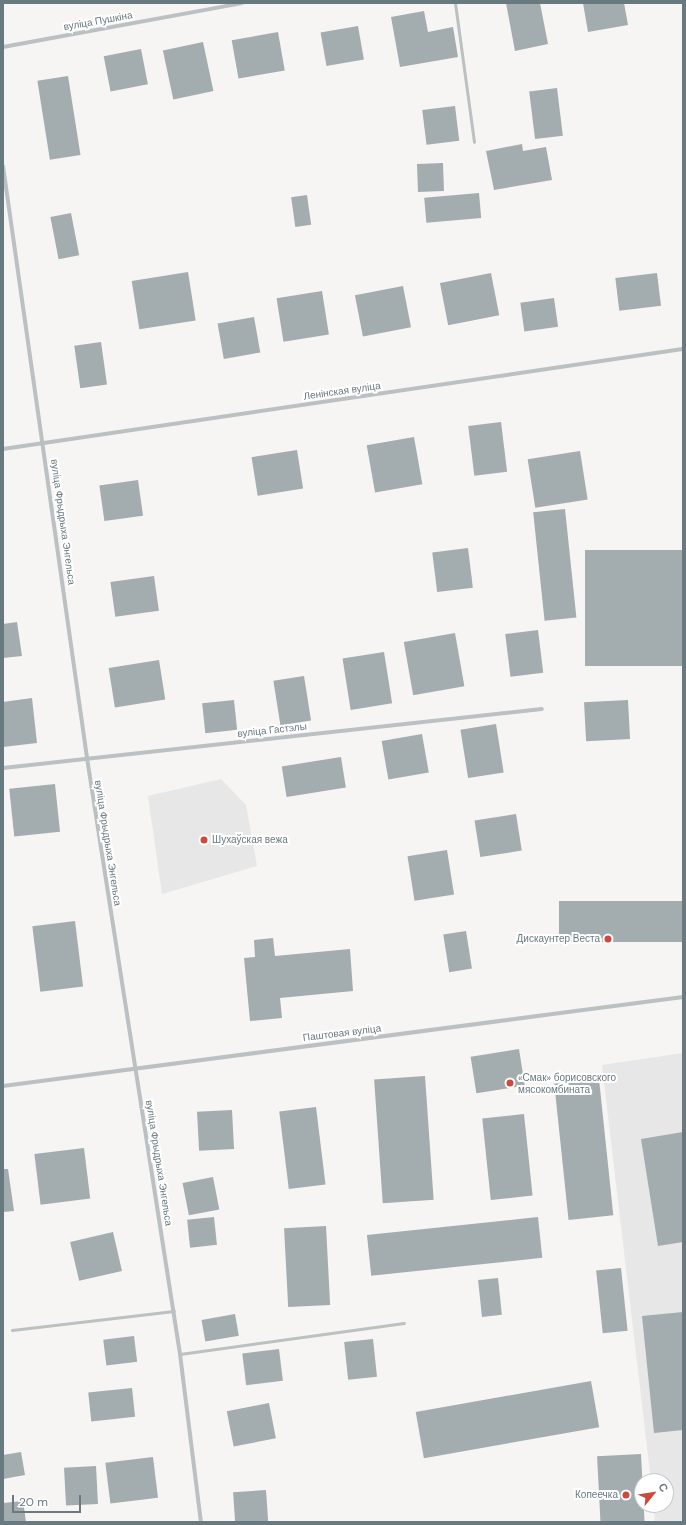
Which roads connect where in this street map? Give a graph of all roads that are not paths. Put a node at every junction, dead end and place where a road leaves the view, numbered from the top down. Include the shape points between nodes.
1 (242, 3) edge
2 (455, 3) edge
3 (3, 47) edge
4 (474, 142) dead end
5 (3, 166) edge
6 (683, 349) edge
7 (44, 443) junction
8 (3, 449) edge
9 (542, 709) dead end
10 (87, 758) junction
11 (3, 768) edge
12 (683, 997) edge
13 (136, 1068) junction
14 (3, 1086) edge
15 (174, 1311) junction
16 (404, 1323) dead end
17 (12, 1330) dead end
18 (180, 1354) junction
19 (201, 1522) edge

1 - 3 street, вуліца Пушкіна
2 - 4 lane
5 - 7 street, вуліца Фрыдрыха Энгельса
6 - 7 street, Ленінская вуліца
7 - 8 street, Ленінская вуліца
7 - 10 street, вуліца Фрыдрыха Энгельса
9 - 10 street, вуліца Гастэлы
10 - 11 street, вуліца Гастэлы
10 - 13 street, вуліца Фрыдрыха Энгельса
12 - 13 street, Паштовая вуліца
13 - 14 street, Паштовая вуліца
13 - 15 street, вуліца Фрыдрыха Энгельса
15 - 17 lane
15 - 18 street, вуліца Фрыдрыха Энгельса
16 - 18 lane
18 - 19 street, вуліца Фрыдрыха Энгельса

